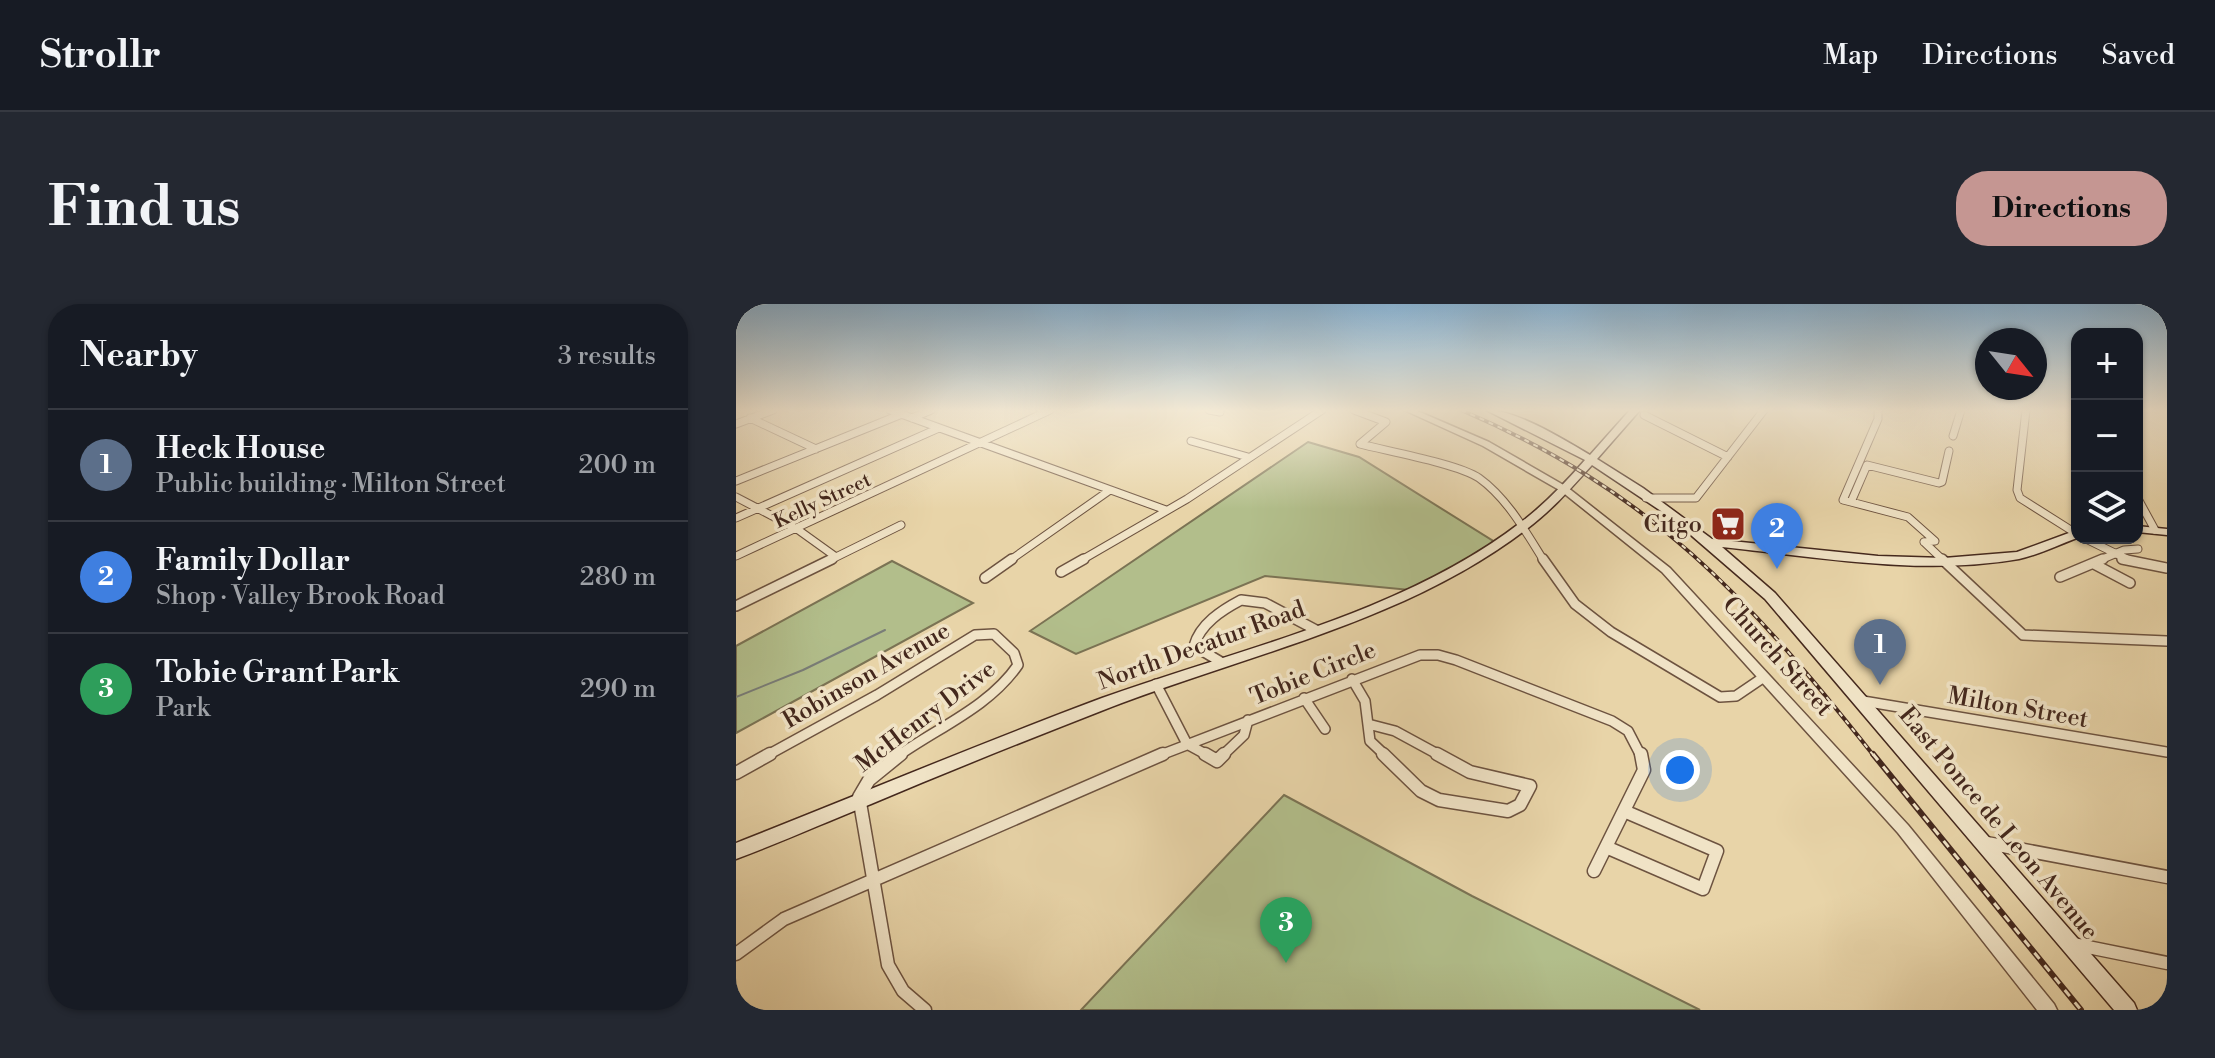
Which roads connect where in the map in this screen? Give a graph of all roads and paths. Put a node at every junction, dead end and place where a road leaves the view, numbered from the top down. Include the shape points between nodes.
1 (803, 443) edge
2 (831, 443) edge
3 (905, 443) edge
4 (981, 443) joint
5 (1198, 443) edge
6 (1270, 443) edge
7 (1361, 443) edge
8 (1484, 443) edge
9 (1557, 443) edge
10 (1607, 443) edge
11 (1700, 443) edge
12 (1739, 443) edge
13 (1871, 443) edge
14 (2022, 443) edge
15 (816, 449) junction
16 (1949, 451) dead end
17 (1248, 457) junction
18 (1728, 457) junction
19 (1589, 460) junction
20 (1864, 464) junction
21 (736, 481) edge
22 (1564, 489) junction
23 (1110, 490) junction
24 (736, 497) edge
25 (1646, 498) junction
26 (2143, 506) edge
27 (757, 509) junction
28 (1166, 510) junction
29 (736, 518) edge
30 (901, 525) dead end
31 (1522, 528) junction
32 (797, 529) junction
33 (2071, 530) edge
34 (2161, 531) edge
35 (2071, 536) edge
36 (1706, 542) junction
37 (2095, 544) edge
38 (2138, 549) dead end
39 (2115, 555) junction
40 (736, 556) edge
41 (836, 557) junction
42 (1944, 562) junction
43 (2094, 564) junction
44 (2167, 568) edge
45 (1061, 572) dead end
46 (2060, 577) dead end
47 (985, 578) dead end
48 (2130, 583) dead end
49 (736, 606) edge
50 (1316, 630) junction
51 (2167, 641) edge
52 (1221, 662) junction
53 (1017, 663) joint
54 (1764, 677) junction
55 (1352, 679) junction
56 (1156, 684) junction
57 (1304, 698) junction
58 (1863, 701) junction
59 (1248, 720) junction
60 (1368, 724) junction
61 (1325, 729) dead end
62 (1187, 744) junction
63 (2167, 752) edge
64 (736, 773) edge
65 (859, 802) junction
66 (1624, 811) junction
67 (1984, 842) junction
68 (1606, 847) junction
69 (736, 851) edge
70 (1594, 871) dead end
71 (2167, 877) edge
72 (873, 878) junction
73 (2070, 944) junction
74 (736, 954) edge
75 (2167, 963) edge
76 (925, 1010) edge
77 (2048, 1010) edge
78 (2127, 1010) edge

1 - 15 street
2 - 15 street
3 - 27 street
4 - 23 street
4 - 32 street, Kelly Street
5 - 17 street
6 - 17 street
7 - 31 street via 1478,477
8 - 22 street, Church Street
9 - 19 main road, East Ponce de Leon Avenue
10 - 19 main road, North Decatur Road
11 - 18 street
12 - 18 street
13 - 20 street
14 - 33 street via 2020,498
15 - 21 street
16 - 20 street via 1939,483
17 - 28 street
18 - 25 street via 1696,498
19 - 22 main road, North Decatur Road
19 - 25 main road, East Ponce de Leon Avenue
20 - 42 street via 1851,502 1908,517 1935,541 1924,542
22 - 31 main road, North Decatur Road
22 - 54 street, Church Street via 1666,570
23 - 28 street
23 - 47 street
24 - 27 street
25 - 36 main road, East Ponce de Leon Avenue
26 - 34 street
27 - 29 street
27 - 32 street
28 - 45 street
30 - 41 street
31 - 50 main road, North Decatur Road via 1437,580
31 - 54 street via 1561,588 1611,632 1720,697 1736,696
32 - 40 street, Kelly Street
32 - 41 street
35 - 42 main road via 2019,555
36 - 42 main road
36 - 58 main road, East Ponce de Leon Avenue via 1770,596
37 - 39 street
38 - 39 street
39 - 43 street
39 - 44 street
41 - 49 street
42 - 51 street via 2023,635
43 - 46 street
43 - 48 street
50 - 52 main road, North Decatur Road
50 - 52 street via 1259,601 1237,602 1194,640 1194,646
52 - 56 main road, North Decatur Road
53 - 64 street, Robinson Avenue via 1008,645 994,634 975,635
53 - 65 street, McHenry Drive via 1004,684 867,781
54 - 77 street, Church Street via 1903,829
55 - 57 street, Tobie Circle
55 - 60 street via 1365,701
55 - 66 street, Tobie Circle via 1406,658 1438,655 1612,721 1628,731 1644,770
56 - 62 street
56 - 65 main road, North Decatur Road
57 - 59 street, Tobie Circle
57 - 61 street
58 - 63 street, Milton Street
58 - 67 main road, East Ponce de Leon Avenue
59 - 62 street, Tobie Circle
59 - 62 street via 1244,735 1217,761
60 - 60 street via 1370,741 1421,791 1439,800 1508,811 1520,805 1530,786 1470,772 1395,731
62 - 72 street, Tobie Circle
65 - 69 main road, North Decatur Road
65 - 72 street
66 - 68 street, Tobie Circle
66 - 68 street via 1717,851 1703,889
67 - 71 street
67 - 73 main road, East Ponce de Leon Avenue
68 - 70 street, Tobie Circle
72 - 74 street, Tobie Circle via 784,919
72 - 76 street via 888,965 903,991
73 - 75 street
73 - 78 main road, East Ponce de Leon Avenue

